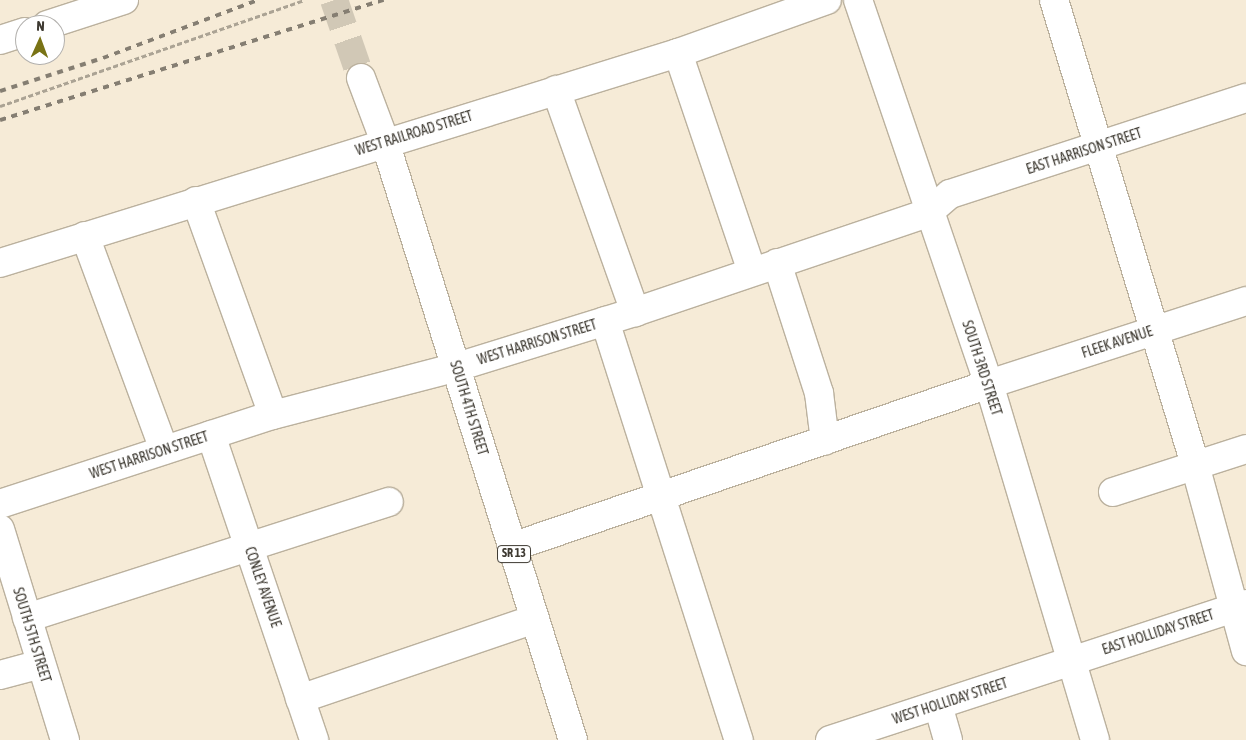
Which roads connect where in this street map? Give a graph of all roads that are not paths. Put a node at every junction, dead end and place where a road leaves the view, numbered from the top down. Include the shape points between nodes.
1 (124, 0) edge
2 (827, 0) edge
3 (858, 0) edge
4 (1054, 0) edge
5 (65, 19) edge
6 (15, 35) edge
7 (0, 40) edge
8 (678, 53) junction
9 (361, 78) tunnel mouth
10 (556, 90) junction
11 (1246, 98) edge
12 (384, 142) junction
13 (1100, 146) junction
14 (196, 201) junction
15 (928, 213) junction
16 (85, 236) junction
17 (0, 263) edge
18 (765, 267) junction
19 (1246, 301) edge
20 (635, 312) junction
21 (605, 321) junction
22 (1155, 330) junction
23 (457, 367) junction
24 (989, 384) junction
25 (273, 415) junction
26 (211, 435) junction
27 (825, 441) junction
28 (1246, 449) edge
29 (164, 450) junction
30 (1195, 465) junction
31 (1113, 492) dead end
32 (660, 499) junction
33 (389, 502) dead end
34 (0, 504) edge
35 (0, 529) edge
36 (248, 544) junction
37 (512, 547) junction
38 (1239, 606) edge
39 (27, 618) junction
40 (535, 620) junction
41 (1246, 651) edge
42 (1070, 661) junction
43 (41, 664) junction
44 (0, 675) edge
45 (300, 699) junction
46 (938, 705) junction
47 (65, 740) edge
48 (314, 740) edge
49 (574, 740) edge
50 (739, 740) edge
51 (830, 740) edge
52 (948, 740) edge
53 (1096, 740) edge

1 - 5 street
2 - 8 street, WEST RAILROAD STREET
3 - 15 street, SOUTH 3RD STREET
4 - 13 street
6 - 7 street
8 - 10 street, WEST RAILROAD STREET
8 - 18 street
9 - 12 street, SOUTH 4TH STREET / SR 13
10 - 12 street, WEST RAILROAD STREET
10 - 20 street
11 - 13 street, EAST HARRISON STREET
12 - 14 street, WEST RAILROAD STREET
12 - 23 street, SOUTH 4TH STREET / SR 13
13 - 15 street, EAST HARRISON STREET via 950,194
13 - 22 street
14 - 16 street, WEST RAILROAD STREET
14 - 25 street
15 - 18 street, WEST HARRISON STREET
15 - 24 street, SOUTH 3RD STREET
16 - 17 street, WEST RAILROAD STREET
16 - 29 street
18 - 20 street, WEST HARRISON STREET
18 - 27 street via 819,393
19 - 22 street, FLEEK AVENUE
20 - 21 street, WEST HARRISON STREET
21 - 23 street, WEST HARRISON STREET
21 - 32 street
22 - 24 street, FLEEK AVENUE
22 - 30 street
23 - 25 street, WEST HARRISON STREET
23 - 37 street, SOUTH 4TH STREET / SR 13
24 - 27 street, FLEEK AVENUE
24 - 42 street, SOUTH 3RD STREET
25 - 26 street, WEST HARRISON STREET
26 - 29 street, WEST HARRISON STREET
26 - 36 street, CONLEY AVENUE
27 - 32 street, FLEEK AVENUE
28 - 30 street
29 - 34 street, WEST HARRISON STREET
30 - 31 street
30 - 38 street
32 - 37 street, FLEEK AVENUE
32 - 50 street
33 - 36 street
35 - 39 street, SOUTH 5TH STREET
36 - 39 street
36 - 45 street, CONLEY AVENUE
37 - 40 street, SOUTH 4TH STREET / SR 13
38 - 41 street
38 - 42 street, EAST HOLLIDAY STREET
39 - 43 street, SOUTH 5TH STREET
40 - 45 street
40 - 49 street, SOUTH 4TH STREET / SR 13
42 - 46 street, WEST HOLLIDAY STREET
42 - 53 street, SOUTH 3RD STREET
43 - 44 street
43 - 47 street, SOUTH 5TH STREET
45 - 48 street, CONLEY AVENUE
46 - 51 street, WEST HOLLIDAY STREET
46 - 52 street

